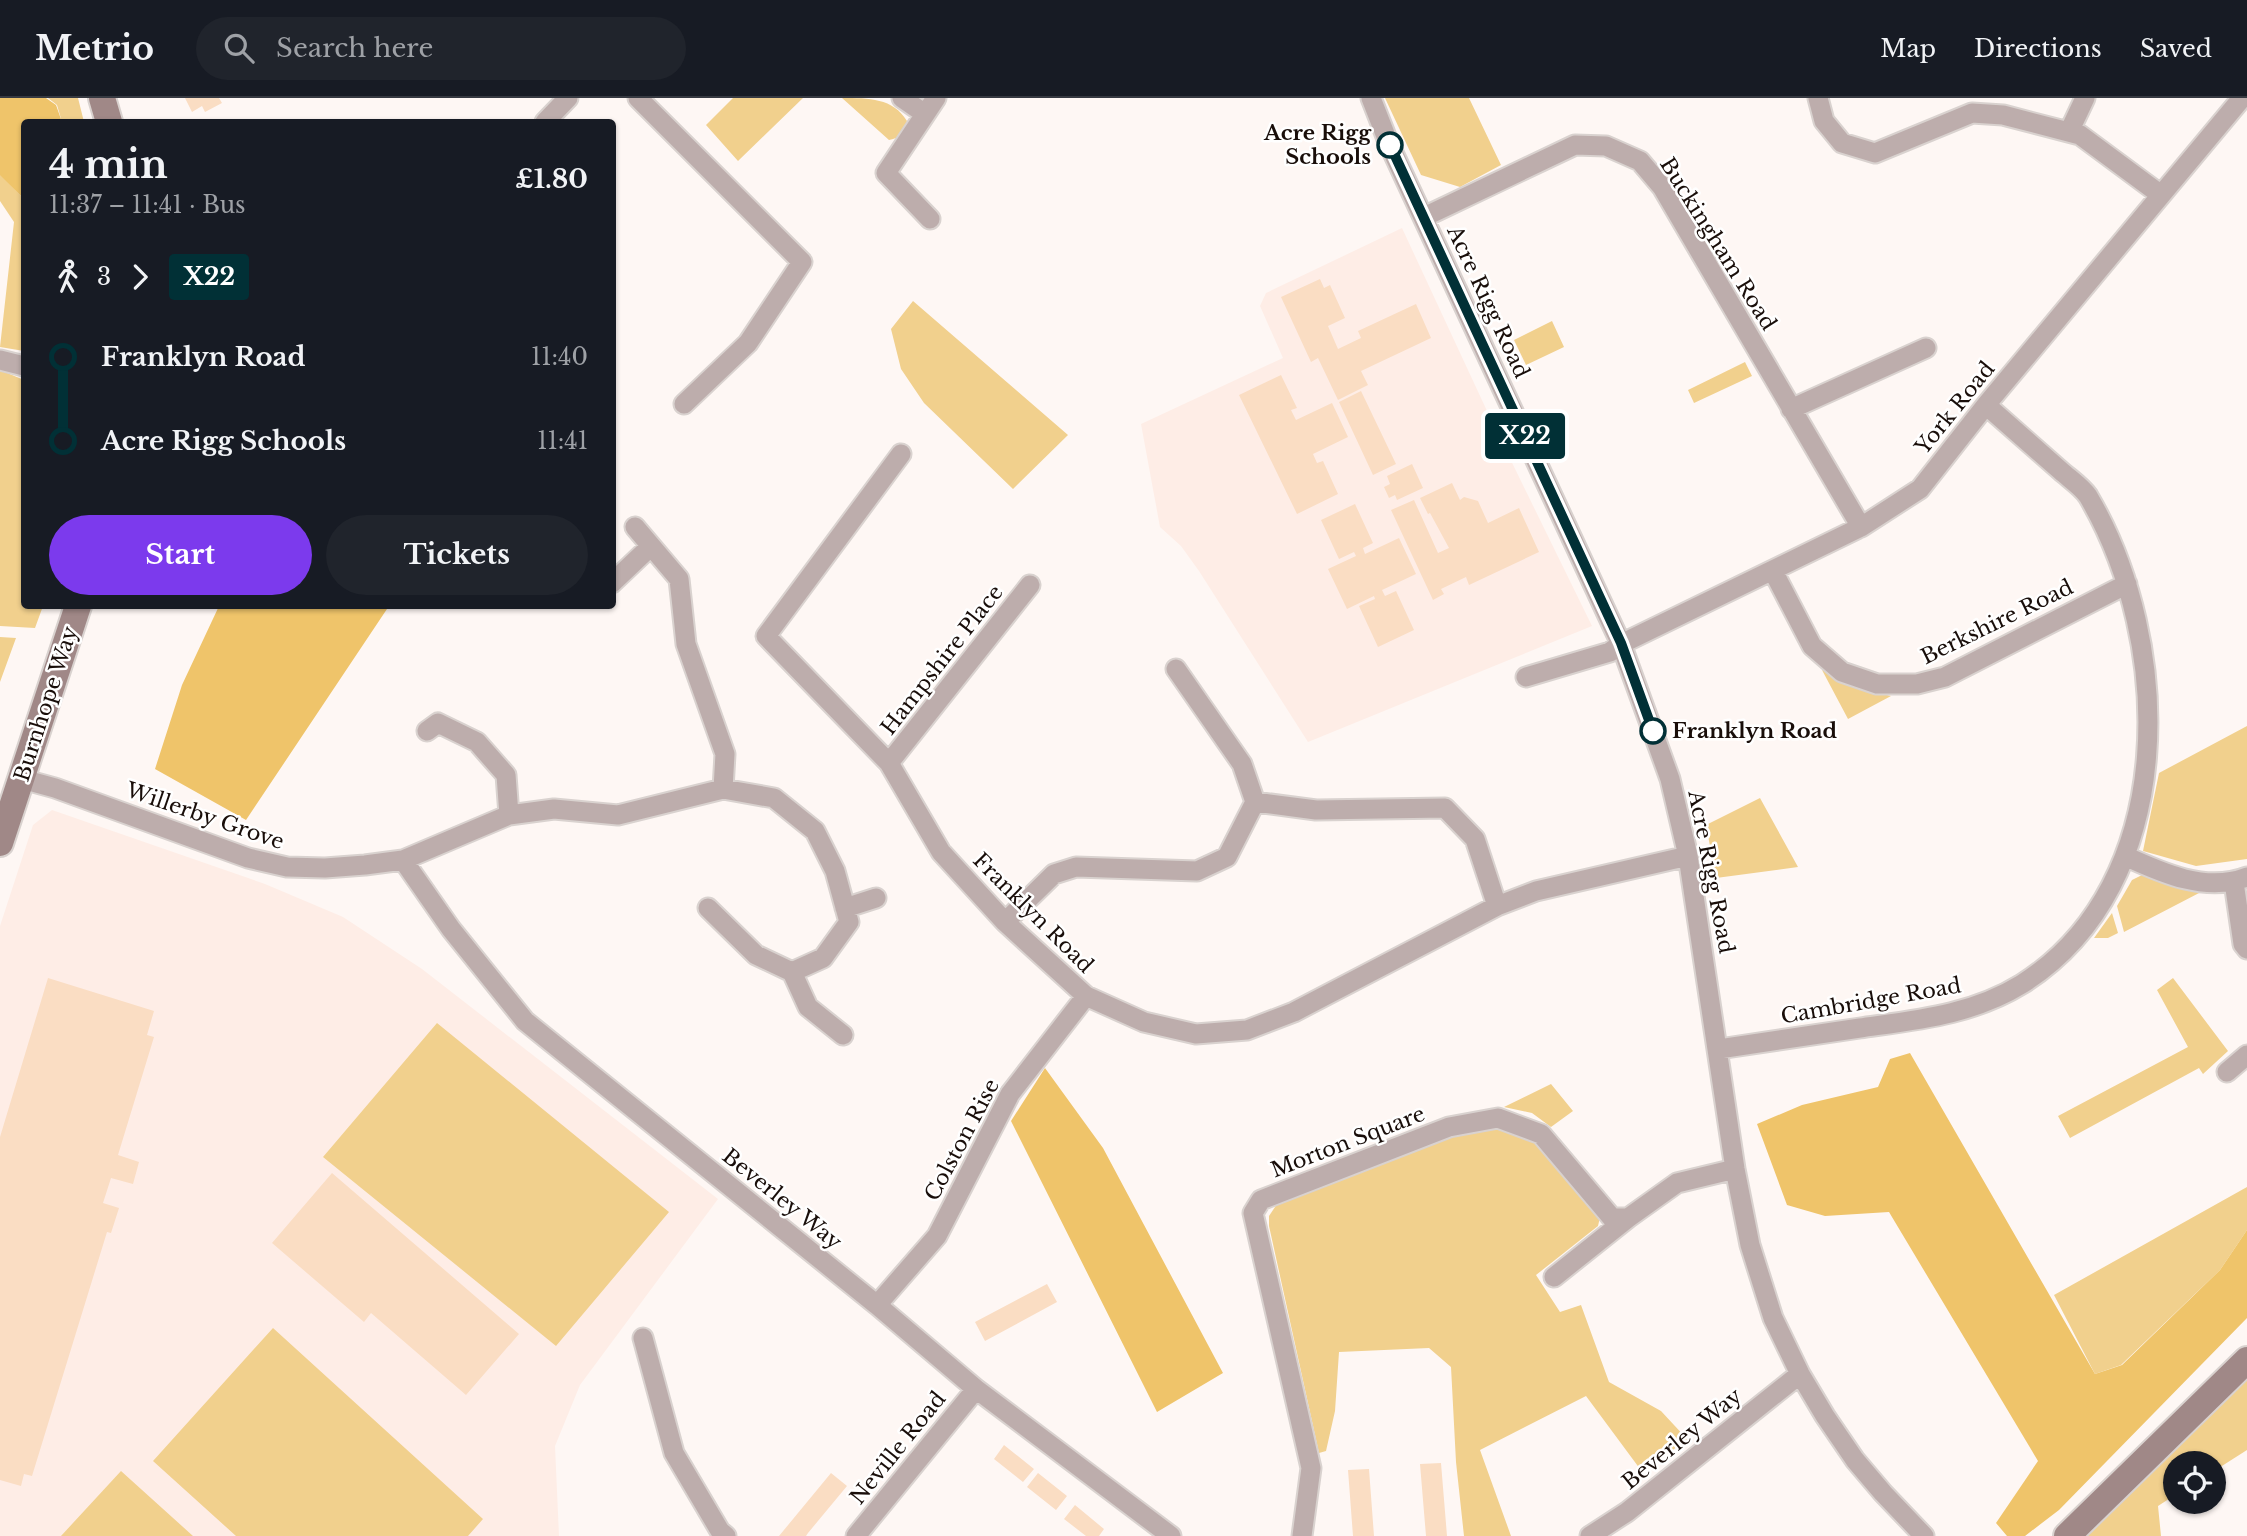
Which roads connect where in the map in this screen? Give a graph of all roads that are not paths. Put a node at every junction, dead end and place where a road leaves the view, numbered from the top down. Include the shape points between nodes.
1 (103, 98) edge
2 (568, 98) edge
3 (638, 98) edge
4 (902, 98) edge
5 (1371, 98) edge
6 (1818, 98) edge
7 (2085, 98) edge
8 (2243, 104) edge
9 (931, 106) edge
10 (108, 119) edge
11 (548, 119) edge
12 (2069, 132) junction
13 (2161, 195) junction
14 (1424, 217) junction
15 (930, 219) dead end
16 (1926, 348) dead end
17 (0, 360) edge
18 (21, 365) edge
19 (684, 404) dead end
20 (1986, 405) junction
21 (1791, 409) junction
22 (901, 454) dead end
23 (635, 527) dead end
24 (1861, 527) junction
25 (651, 545) junction
26 (1773, 571) junction
27 (616, 579) edge
28 (2127, 584) junction
29 (1030, 585) dead end
30 (77, 609) edge
31 (1621, 643) junction
32 (1176, 669) dead end
33 (1526, 677) dead end
34 (427, 731) dead end
35 (889, 763) junction
36 (22, 779) junction
37 (723, 789) junction
38 (1255, 802) junction
39 (509, 815) junction
40 (0, 843) edge
41 (1688, 856) junction
42 (2125, 856) junction
43 (403, 860) junction
44 (2240, 879) edge
45 (876, 898) dead end
46 (1497, 906) junction
47 (708, 908) dead end
48 (845, 908) junction
49 (1004, 922) junction
50 (2247, 949) edge
51 (792, 972) junction
52 (1086, 996) junction
53 (843, 1035) dead end
54 (1718, 1049) junction
55 (2247, 1055) edge
56 (2227, 1072) dead end
57 (1735, 1168) junction
58 (1628, 1218) junction
59 (1554, 1277) dead end
60 (877, 1305) junction
61 (643, 1338) dead end
62 (2247, 1360) edge
63 (1800, 1374) junction
64 (976, 1389) junction
65 (1597, 1534) edge
66 (726, 1536) edge
67 (856, 1536) edge
68 (1171, 1536) edge
69 (1302, 1536) edge
70 (1924, 1536) edge
71 (2067, 1536) edge

1 - 10 main road
2 - 11 street
3 - 19 street via 802,262 748,342
4 - 9 street
5 - 14 street, Acre Rigg Road
6 - 12 street via 1824,121 1842,143 1875,153 1972,113 2003,115
7 - 12 street
8 - 13 street, York Road
9 - 15 street via 886,173
12 - 13 street via 2080,135
13 - 20 street, York Road
14 - 21 street, Buckingham Road via 1575,145 1606,146 1640,161 1662,187
14 - 31 street, Acre Rigg Road
16 - 21 street
17 - 18 street
20 - 24 street, York Road via 1920,489
20 - 28 street, Cambridge Road via 2087,494
21 - 24 street, Buckingham Road
22 - 35 street, Franklyn Road via 766,636
23 - 25 street
24 - 26 street, York Road
25 - 27 street
25 - 37 street via 679,579 686,644 725,754
26 - 28 street, Berkshire Road via 1812,646 1842,672 1877,684 1917,684 1945,677
26 - 31 street, York Road
28 - 42 street, Cambridge Road via 2146,666 2148,703 2145,774 2137,823
29 - 35 street, Hampshire Place
30 - 36 main road, Burnhope Way
31 - 33 street, York Road via 1610,652
31 - 41 street, Acre Rigg Road via 1670,779
32 - 38 street via 1242,764
34 - 39 street via 438,723 477,742 506,775
35 - 49 street, Franklyn Road via 941,852
36 - 40 main road, Burnhope Way
36 - 43 street, Willerby Grove via 248,858 288,867
37 - 39 street, Willerby Grove via 618,815 554,809
37 - 48 street, Willerby Grove via 774,798 815,831 835,871
38 - 46 street via 1316,810 1445,808 1475,839
38 - 49 street via 1227,857 1197,871 1076,867 1054,874
39 - 43 street, Willerby Grove
41 - 46 street, Franklyn Road via 1536,891
41 - 54 street, Acre Rigg Road
42 - 44 street via 2168,875 2203,882
42 - 54 street, Cambridge Road via 2084,929 2040,971 1985,1003 1936,1017
43 - 60 street, Beverley Way via 525,1021
44 - 50 street
45 - 48 street
46 - 52 street, Franklyn Road via 1294,1012 1247,1030 1196,1034 1144,1023
47 - 51 street via 756,955
48 - 51 street, Willerby Grove via 849,922 823,958
49 - 52 street, Franklyn Road
51 - 53 street via 808,1007
52 - 60 street, Colston Rise via 1010,1094 936,1236
54 - 57 street, Acre Rigg Road
55 - 56 street
57 - 58 street via 1677,1183
57 - 63 street, Acre Rigg Road via 1750,1244 1773,1318
58 - 59 street
58 - 69 street, Morton Square via 1612,1218 1541,1134 1498,1118 1449,1128 1261,1200 1253,1213 1311,1468
60 - 64 street, Beverley Way
61 - 66 street via 674,1453
62 - 71 main road
63 - 65 street, Beverley Way
63 - 70 street, Acre Rigg Road via 1855,1460
64 - 67 street, Neville Road
64 - 68 street, Beverley Way

